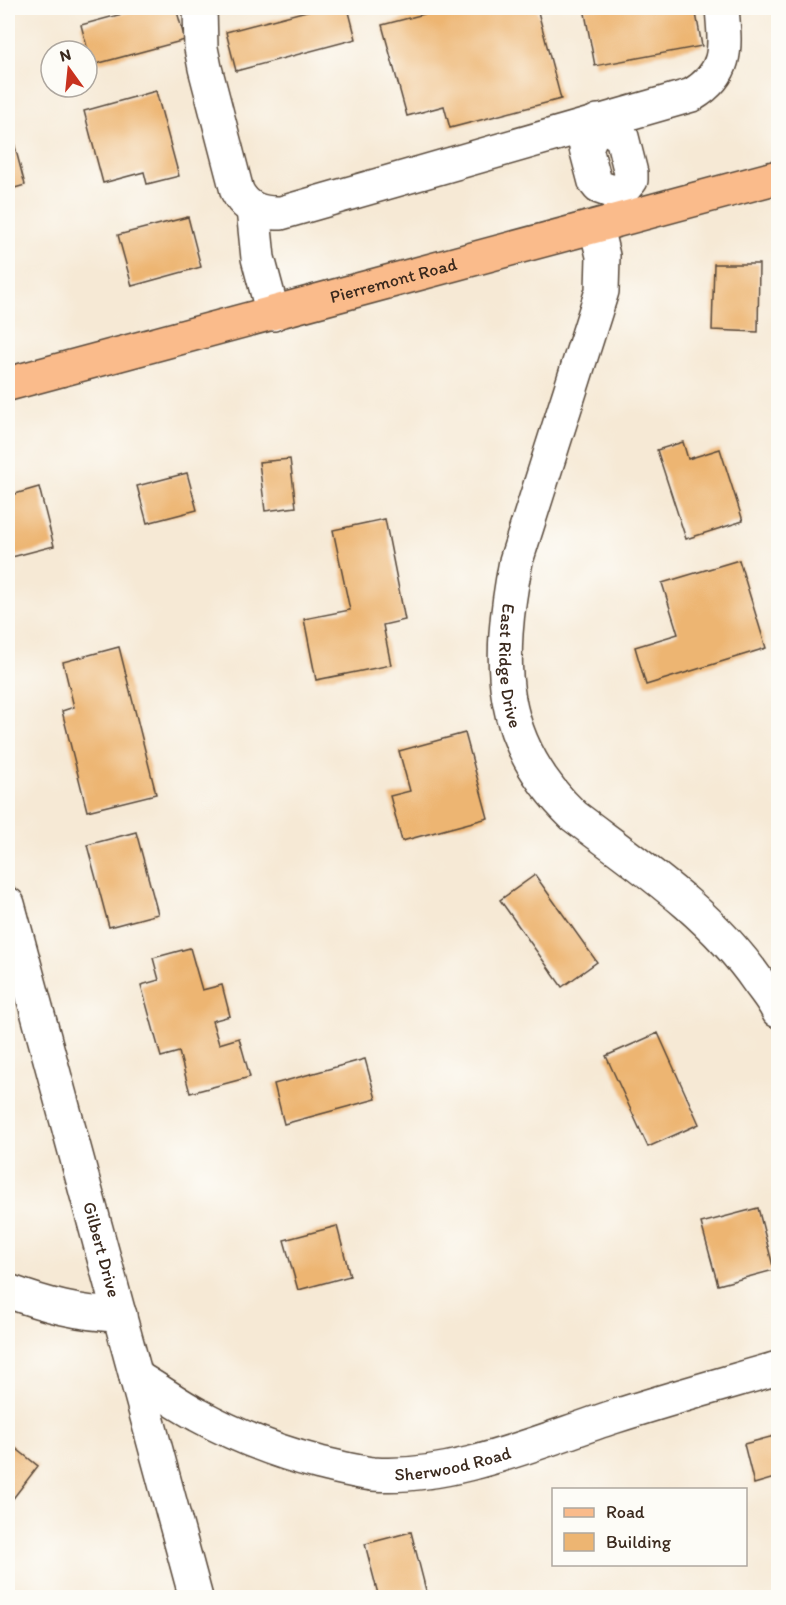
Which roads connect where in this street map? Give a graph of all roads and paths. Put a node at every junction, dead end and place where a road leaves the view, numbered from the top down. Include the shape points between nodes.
1 (200, 8) edge
2 (722, 8) edge
3 (598, 122) junction
4 (778, 177) edge
5 (253, 209) junction
6 (614, 213) junction
7 (273, 314) junction
8 (8, 384) edge
9 (8, 904) edge
10 (778, 1011) edge
11 (8, 1292) edge
12 (120, 1315) junction
13 (778, 1368) edge
14 (136, 1377) junction
15 (195, 1598) edge

1 - 5 street via 205,68 237,191
2 - 3 street via 723,58 701,89
3 - 5 street via 281,213 266,214
3 - 6 street via 622,137 631,173
4 - 6 main road, Pierremont Road
5 - 7 street via 258,258
6 - 7 main road, Pierremont Road
6 - 10 street, East Ridge Drive via 603,256 602,291 516,561 506,633 507,696 514,725 532,765 558,800 719,932 740,955
7 - 8 main road, Pierremont Road
9 - 12 street, Gilbert Drive
11 - 12 street via 88,1314
12 - 14 street, Gilbert Drive
13 - 14 street, Sherwood Road via 486,1459 414,1474 374,1474 292,1456 226,1430
14 - 15 street, Gilbert Drive

